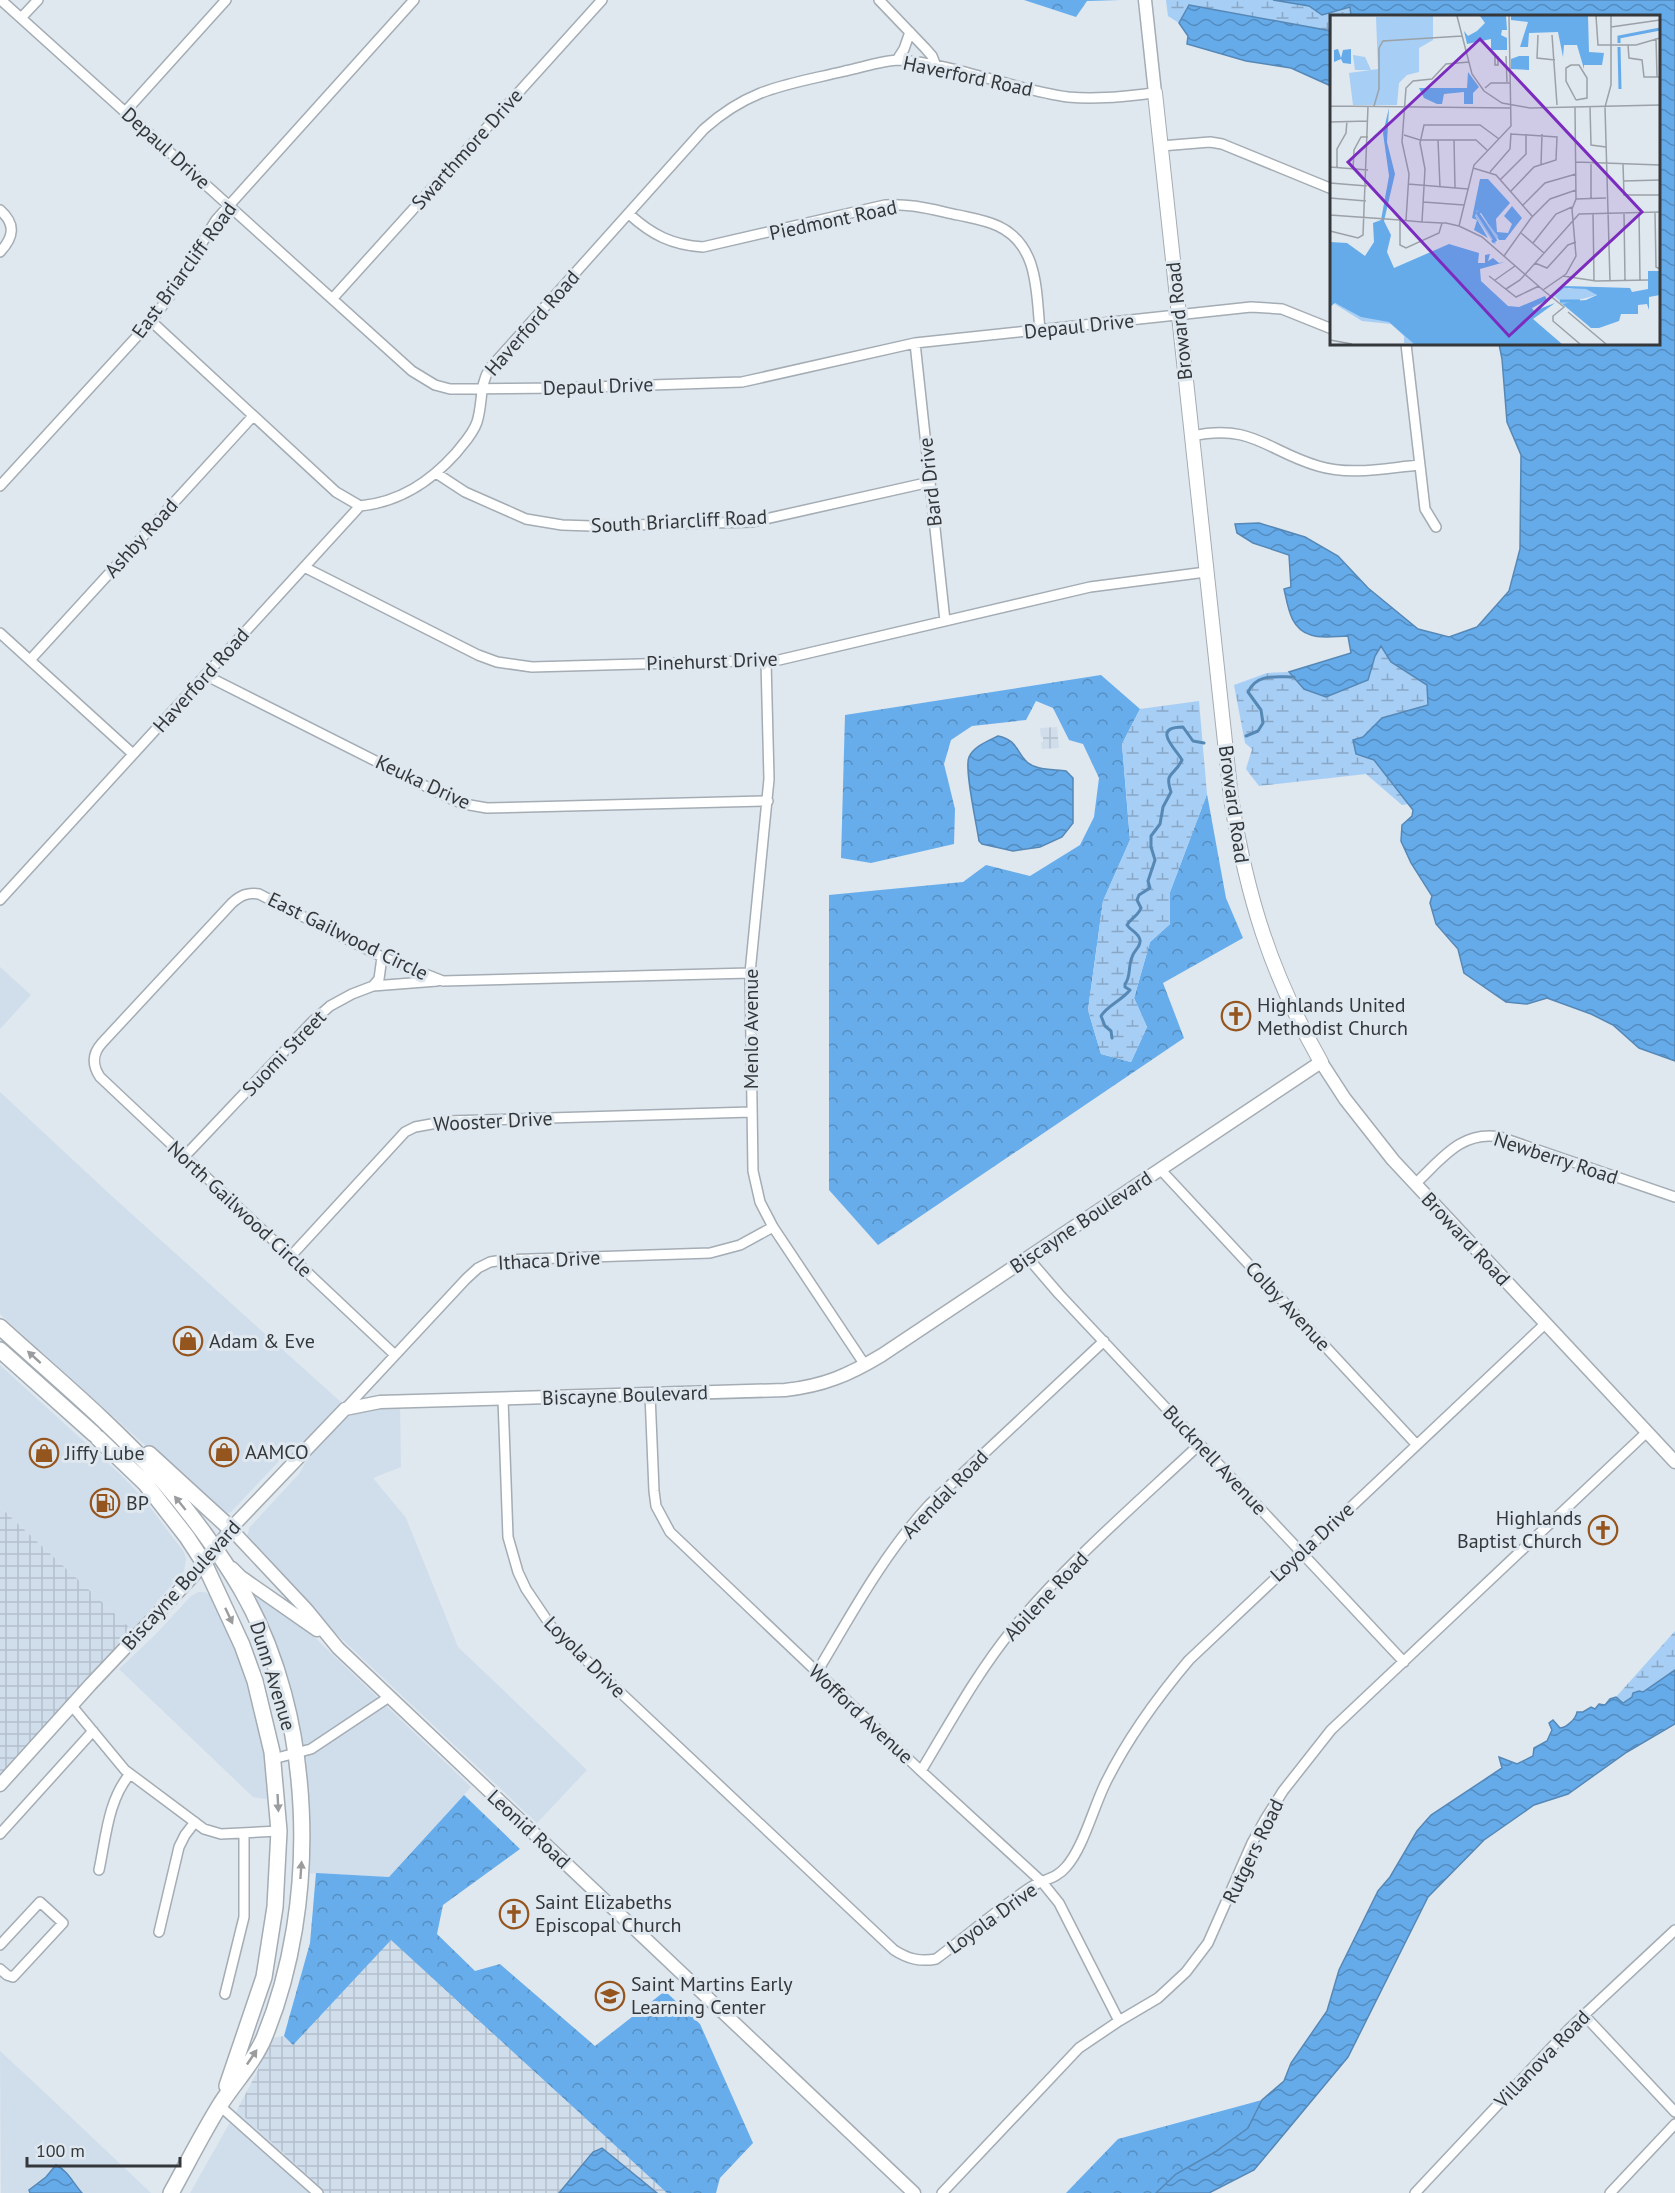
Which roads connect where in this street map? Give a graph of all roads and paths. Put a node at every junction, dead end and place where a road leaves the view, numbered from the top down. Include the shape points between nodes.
1 (1, 0) edge
2 (38, 0) edge
3 (226, 0) edge
4 (414, 0) edge
5 (602, 0) edge
6 (879, 0) edge
7 (1145, 0) edge
8 (21, 18) junction
9 (910, 32) junction
10 (897, 60) junction
11 (936, 66) junction
12 (1155, 93) junction
13 (125, 112) junction
14 (1161, 146) junction
15 (1330, 188) edge
16 (229, 205) junction
17 (0, 210) edge
18 (629, 214) junction
19 (0, 252) edge
20 (333, 298) junction
21 (1179, 316) junction
22 (151, 321) junction
23 (1330, 328) edge
24 (1040, 330) junction
25 (915, 343) junction
26 (1406, 345) edge
27 (481, 389) junction
28 (253, 416) junction
29 (1192, 436) junction
30 (1419, 465) junction
31 (436, 473) junction
32 (930, 482) junction
33 (0, 486) edge
34 (360, 506) junction
35 (1436, 527) dead end
36 (304, 567) junction
37 (1206, 572) junction
38 (945, 621) junction
39 (0, 633) edge
40 (30, 660) junction
41 (766, 661) junction
42 (206, 675) junction
43 (133, 754) junction
44 (768, 801) junction
45 (0, 900) edge
46 (382, 957) junction
47 (750, 974) junction
48 (442, 981) junction
49 (373, 986) junction
50 (94, 1059) joint
51 (1321, 1062) junction
52 (751, 1112) junction
53 (184, 1157) junction
54 (1160, 1169) junction
55 (1415, 1185) junction
56 (1675, 1197) edge
57 (773, 1227) junction
58 (291, 1256) junction
59 (1028, 1258) junction
60 (1546, 1323) junction
61 (0, 1327) edge
62 (1104, 1341) junction
63 (0, 1350) edge
64 (395, 1354) junction
65 (865, 1365) junction
66 (27, 1374) junction
67 (69, 1390) junction
68 (650, 1394) junction
69 (502, 1399) junction
70 (345, 1409) junction
71 (93, 1411) junction
72 (1647, 1432) junction
73 (1200, 1444) junction
74 (1416, 1444) junction
75 (1675, 1462) edge
76 (231, 1529) junction
77 (214, 1550) junction
78 (1301, 1552) junction
79 (204, 1563) junction
80 (327, 1637) junction
81 (1404, 1662) junction
82 (817, 1672) junction
83 (389, 1697) junction
84 (72, 1706) junction
85 (93, 1731) junction
86 (295, 1754) junction
87 (273, 1760) junction
88 (921, 1771) junction
89 (130, 1774) junction
90 (0, 1785) edge
91 (195, 1822) junction
92 (279, 1831) junction
93 (244, 1833) junction
94 (0, 1834) edge
95 (99, 1870) dead end
96 (1042, 1882) junction
97 (275, 1907) junction
98 (297, 1910) junction
99 (1675, 1930) edge
100 (159, 1932) dead end
101 (0, 1945) edge
102 (0, 1969) edge
103 (225, 1994) dead end
104 (1584, 2015) junction
105 (1119, 2021) junction
106 (220, 2106) junction
107 (1675, 2112) edge
108 (1675, 2124) edge
109 (171, 2193) edge
110 (318, 2193) edge
111 (914, 2193) edge
112 (942, 2193) edge
113 (1415, 2193) edge
114 (1610, 2193) edge

1 - 8 street, Depaul Drive
2 - 8 street
3 - 13 street
4 - 16 street, East Briarcliff Road
5 - 20 street, Swarthmore Drive
6 - 9 street
7 - 12 street, Broward Road
8 - 13 street, Depaul Drive
9 - 10 street
9 - 11 street
10 - 11 street, Haverford Road
10 - 18 street, Haverford Road via 789,84 748,98 704,129
11 - 12 street, Haverford Road via 1068,97 1101,99
12 - 14 main road, Broward Road
13 - 16 street, Depaul Drive
14 - 15 street via 1222,144
14 - 21 main road, Broward Road
16 - 20 street, Depaul Drive
16 - 22 street, East Briarcliff Road
17 - 19 street via 12,228 11,237
18 - 24 street, Piedmont Road via 663,239 703,247 885,205 916,206 990,223 1014,236 1027,252 1034,272
18 - 27 street, Haverford Road via 489,368
20 - 27 street, Depaul Drive via 419,376 450,389
21 - 23 street, Depaul Drive via 1267,307
21 - 24 street, Depaul Drive
21 - 29 main road, Broward Road
22 - 28 street
22 - 33 street, East Briarcliff Road
24 - 25 street, Depaul Drive
25 - 27 street, Depaul Drive via 742,382
25 - 32 street, Bard Drive
26 - 30 street
27 - 31 street, Haverford Road via 473,430
28 - 34 street via 336,492
28 - 40 street, Ashby Road
29 - 30 street via 1218,433 1253,437 1338,471
29 - 37 main road, Broward Road
30 - 35 street via 1425,509
31 - 32 street, South Briarcliff Road via 465,492 526,519 591,526 752,522
31 - 34 street, Haverford Road via 399,496
32 - 38 street, Bard Drive
34 - 36 street, Haverford Road
36 - 41 street, Pinehurst Drive via 497,662 532,667
36 - 42 street, Haverford Road
37 - 38 street, Pinehurst Drive via 1090,587
37 - 51 main road, Broward Road via 1231,798 1244,875 1275,970
38 - 41 street, Pinehurst Drive
39 - 40 street
40 - 43 street
41 - 44 street, Menlo Avenue
42 - 43 street, Haverford Road
42 - 44 street, Keuka Drive via 474,807
43 - 45 street, Haverford Road
44 - 47 street, Menlo Avenue
46 - 48 street, East Gailwood Circle
46 - 49 street via 379,979
46 - 50 street, East Gailwood Circle via 259,894 244,894 102,1043
47 - 48 street, East Gailwood Circle
47 - 52 street, Menlo Avenue
48 - 49 street, Suomi Street
49 - 53 street, Suomi Street via 330,1006 313,1021
50 - 53 street, North Gailwood Circle via 100,1077
51 - 54 street, Biscayne Boulevard
51 - 55 street, Broward Road via 1371,1135
52 - 57 street, Menlo Avenue via 755,1189
52 - 58 street, Wooster Drive via 448,1121 415,1127 405,1132
53 - 58 street, North Gailwood Circle
54 - 59 street, Biscayne Boulevard
54 - 74 street, Colby Avenue
55 - 56 street, Newberry Road via 1459,1143 1486,1135
55 - 60 street, Broward Road
57 - 64 street, Ithaca Drive via 740,1245 710,1253 490,1262 466,1279
57 - 65 street, Menlo Avenue
58 - 64 street, North Gailwood Circle
59 - 62 street, Bucknell Avenue
59 - 65 street, Biscayne Boulevard
60 - 72 street, Broward Road
60 - 74 street, Loyola Drive
67 -> 61 main road, Dunn Avenue
62 - 73 street, Bucknell Avenue
62 - 82 street, Arendal Road via 910,1526
63 - 66 main road, Dunn Avenue
64 - 70 street, Ithaca Drive
65 - 68 street, Biscayne Boulevard via 837,1379 804,1388
66 - 67 main road via 57,1390
66 - 79 main road, Dunn Avenue via 145,1483
67 - 71 main road, Dunn Avenue
68 - 69 street, Biscayne Boulevard
68 - 82 street, Wofford Avenue via 654,1491 666,1526
69 - 70 street, Biscayne Boulevard via 380,1402
69 - 96 street, Loyola Drive via 508,1537 518,1572 543,1616 894,1950 914,1960 936,1959
70 - 76 street, Biscayne Boulevard
71 - 76 main road via 110,1420
77 -> 71 main road, Dunn Avenue via 161,1479
72 - 75 street, Broward Road
72 - 81 street, Rutgers Road
73 - 78 street, Bucknell Avenue
73 - 88 street, Abilene Road via 1035,1602 986,1665
74 - 78 street, Loyola Drive
76 - 77 street, Biscayne Boulevard
76 - 80 street, Leonid Road
77 - 79 street, Biscayne Boulevard
77 - 80 street, Leonid Road via 241,1577
77 - 86 main road, Dunn Avenue via 242,1590 264,1639 284,1698
78 - 81 street, Bucknell Avenue
78 - 96 street, Loyola Drive via 1211,1637 1166,1686 1114,1766 1070,1861 1055,1878
79 - 84 street, Biscayne Boulevard
79 -> 87 main road, Dunn Avenue via 255,1681
80 - 83 street, Leonid Road
81 - 105 street, Rutgers Road via 1331,1730 1283,1791 1252,1843 1220,1919 1198,1958 1172,1987
82 - 88 street, Wofford Avenue
83 - 86 street via 311,1749
83 - 111 street, Leonid Road
84 - 85 street
84 - 90 street, Biscayne Boulevard
85 - 89 street
85 - 94 street
86 - 87 street
98 -> 86 main road, Dunn Avenue via 302,1818
87 -> 92 main road, Dunn Avenue
88 - 96 street, Wofford Avenue
89 - 91 street
89 - 95 street via 113,1804
91 - 93 street via 214,1833
91 - 100 street via 179,1847
92 - 93 street
92 - 97 main road, Dunn Avenue
93 - 103 street via 244,1917
96 - 105 street, Wofford Avenue via 1059,1903
97 - 98 main road
97 - 106 main road, Dunn Avenue via 264,1977
106 -> 98 main road, Dunn Avenue via 263,2040 287,1965
99 - 104 street, Villanova Road
101 - 102 street via 40,1902 63,1923 13,1977
104 - 107 street
104 - 113 street, Villanova Road
105 - 112 street, Rutgers Road via 1067,2059
106 - 109 main road, Dunn Avenue
106 - 110 street
108 - 114 street

